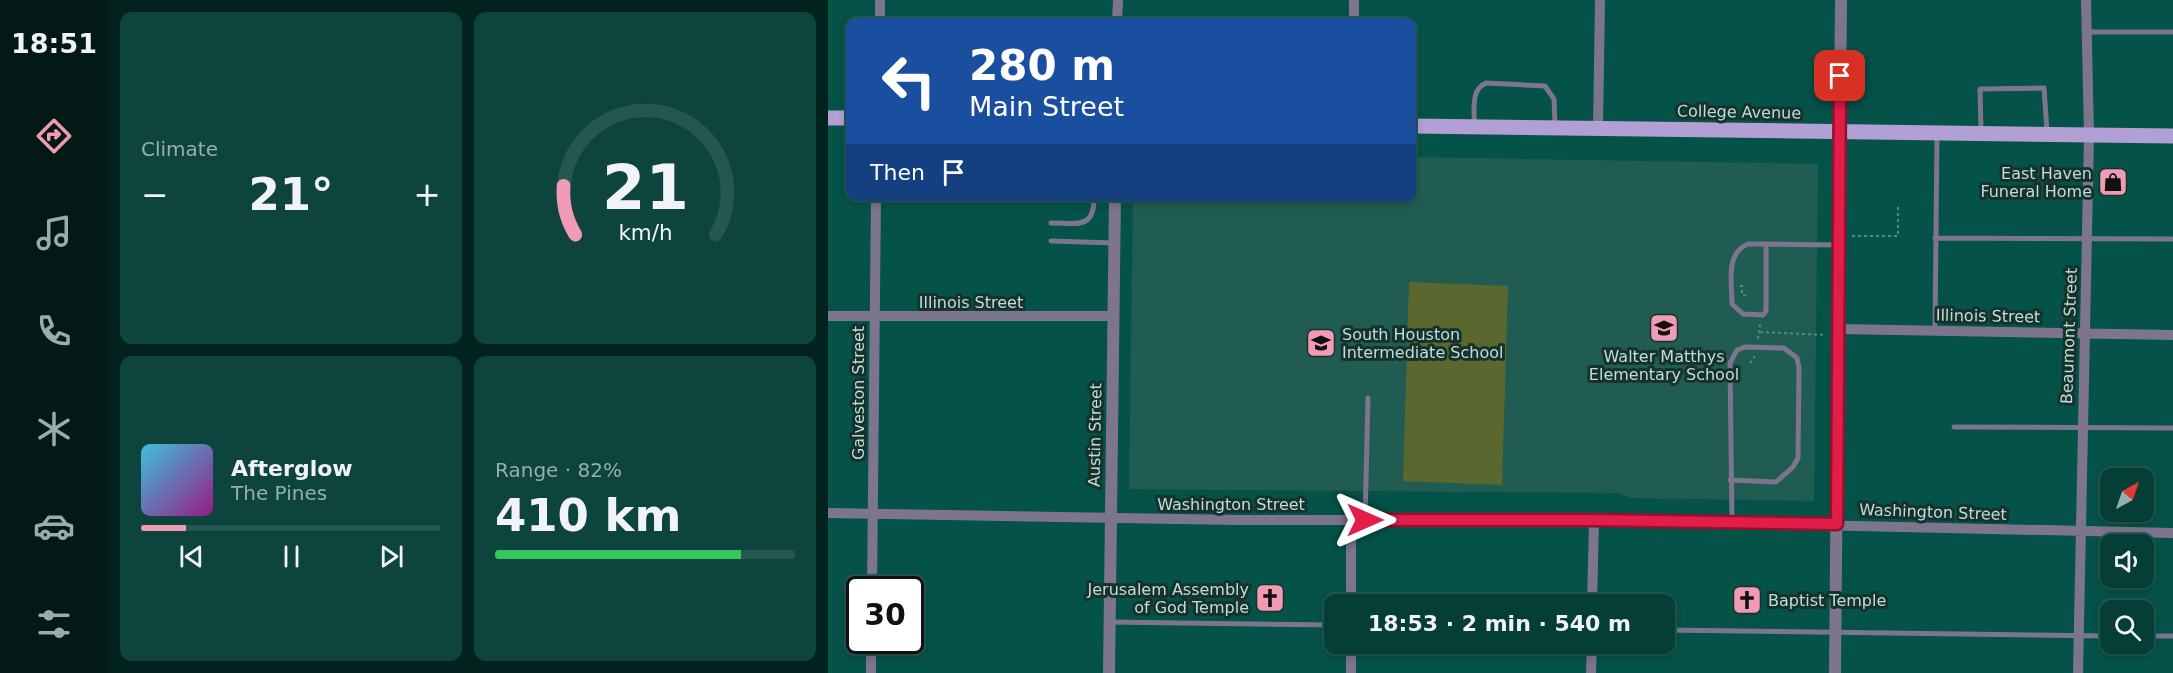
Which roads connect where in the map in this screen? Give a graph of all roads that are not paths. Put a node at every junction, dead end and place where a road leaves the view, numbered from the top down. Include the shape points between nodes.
1 (880, 0) edge
2 (1118, 0) edge
3 (1354, 0) edge
4 (1600, 0) edge
5 (1841, 0) edge
6 (2086, 0) edge
7 (880, 18) edge
8 (1117, 18) edge
9 (1354, 18) edge
10 (2086, 32) junction
11 (2173, 32) edge
12 (828, 118) edge
13 (846, 118) edge
14 (1416, 126) edge
15 (1474, 127) junction
16 (1555, 128) junction
17 (1598, 129) junction
18 (1841, 132) junction
19 (1937, 132) junction
20 (1981, 133) junction
21 (2047, 134) junction
22 (2089, 135) junction
23 (2173, 136) edge
24 (876, 201) edge
25 (1094, 201) edge
26 (1115, 201) edge
27 (1051, 223) dead end
28 (1935, 238) junction
29 (2086, 238) junction
30 (2173, 239) edge
31 (1051, 241) dead end
32 (1840, 241) junction
33 (1114, 243) junction
34 (1766, 244) junction
35 (828, 316) edge
36 (1113, 316) junction
37 (874, 317) junction
38 (1935, 330) junction
39 (2085, 333) junction
40 (1839, 334) junction
41 (2173, 334) edge
42 (1368, 398) dead end
43 (1954, 427) dead end
44 (2081, 428) junction
45 (2173, 428) edge
46 (1730, 480) junction
47 (828, 513) edge
48 (873, 514) junction
49 (1111, 518) junction
50 (1351, 520) junction
51 (1365, 520) junction
52 (1594, 520) junction
53 (1732, 522) junction
54 (1837, 524) junction
55 (2080, 531) junction
56 (2173, 533) edge
57 (872, 576) edge
58 (1351, 594) edge
59 (1592, 594) edge
60 (1110, 622) junction
61 (1324, 625) edge
62 (1675, 630) edge
63 (1836, 633) junction
64 (2078, 636) junction
65 (2100, 636) edge
66 (2154, 636) edge
67 (2173, 636) edge
68 (871, 654) edge
69 (1351, 654) edge
70 (1592, 654) edge
71 (871, 673) edge
72 (1109, 673) edge
73 (1351, 673) edge
74 (1591, 673) edge
75 (1835, 673) edge
76 (2078, 673) edge

1 - 7 street
2 - 8 street
3 - 9 street
4 - 17 street
5 - 18 street
6 - 10 street, Beaumont Street
10 - 11 lane
10 - 22 street, Beaumont Street
12 - 13 main road
14 - 15 main road, College Avenue
15 - 16 main road, College Avenue
15 - 16 lane via 1475,94 1486,83 1545,86 1554,99
16 - 17 main road, College Avenue
17 - 18 main road, College Avenue
18 - 19 main road, College Avenue
18 - 32 street
19 - 20 main road, College Avenue
19 - 28 lane
20 - 21 main road, College Avenue
20 - 21 lane via 1980,89 2044,88
21 - 22 main road, College Avenue
22 - 23 main road, College Avenue
22 - 29 street, Beaumont Street
24 - 37 street, Galveston Street
25 - 27 lane via 1094,213 1084,223
26 - 33 street, Austin Street
28 - 29 lane
28 - 38 lane
29 - 30 lane
29 - 39 street, Beaumont Street
31 - 33 lane
32 - 34 lane
32 - 40 street
33 - 36 street, Austin Street
34 - 34 lane via 1742,247 1732,259 1732,304 1743,314 1763,315 1766,311
35 - 37 street, Illinois Street
36 - 37 street, Illinois Street
36 - 49 street, Austin Street
37 - 48 street, Galveston Street
38 - 39 street, Illinois Street
38 - 40 street, Illinois Street
39 - 41 street, Illinois Street
39 - 44 street, Beaumont Street
40 - 54 street
42 - 51 lane
43 - 44 lane
44 - 45 lane
44 - 55 street, Beaumont Street
46 - 46 lane via 1730,363 1737,350 1745,347 1784,348 1797,358 1799,368 1798,458 1788,474 1776,482
46 - 53 lane
47 - 48 street, Washington Street
48 - 49 street, Washington Street
48 - 57 street, Galveston Street
49 - 50 street, Washington Street
49 - 60 street, Austin Street
50 - 51 street, Washington Street
50 - 58 street
51 - 52 street, Washington Street
52 - 53 street, Washington Street
52 - 59 street
53 - 54 street, Washington Street
54 - 55 street, Washington Street
54 - 63 street
55 - 56 street, Washington Street
55 - 64 street, Beaumont Street
60 - 61 lane
60 - 72 street, Austin Street
62 - 63 lane
63 - 64 lane
63 - 75 street
64 - 65 lane
64 - 76 street, Beaumont Street
66 - 67 lane
68 - 71 street
69 - 73 street
70 - 74 street

